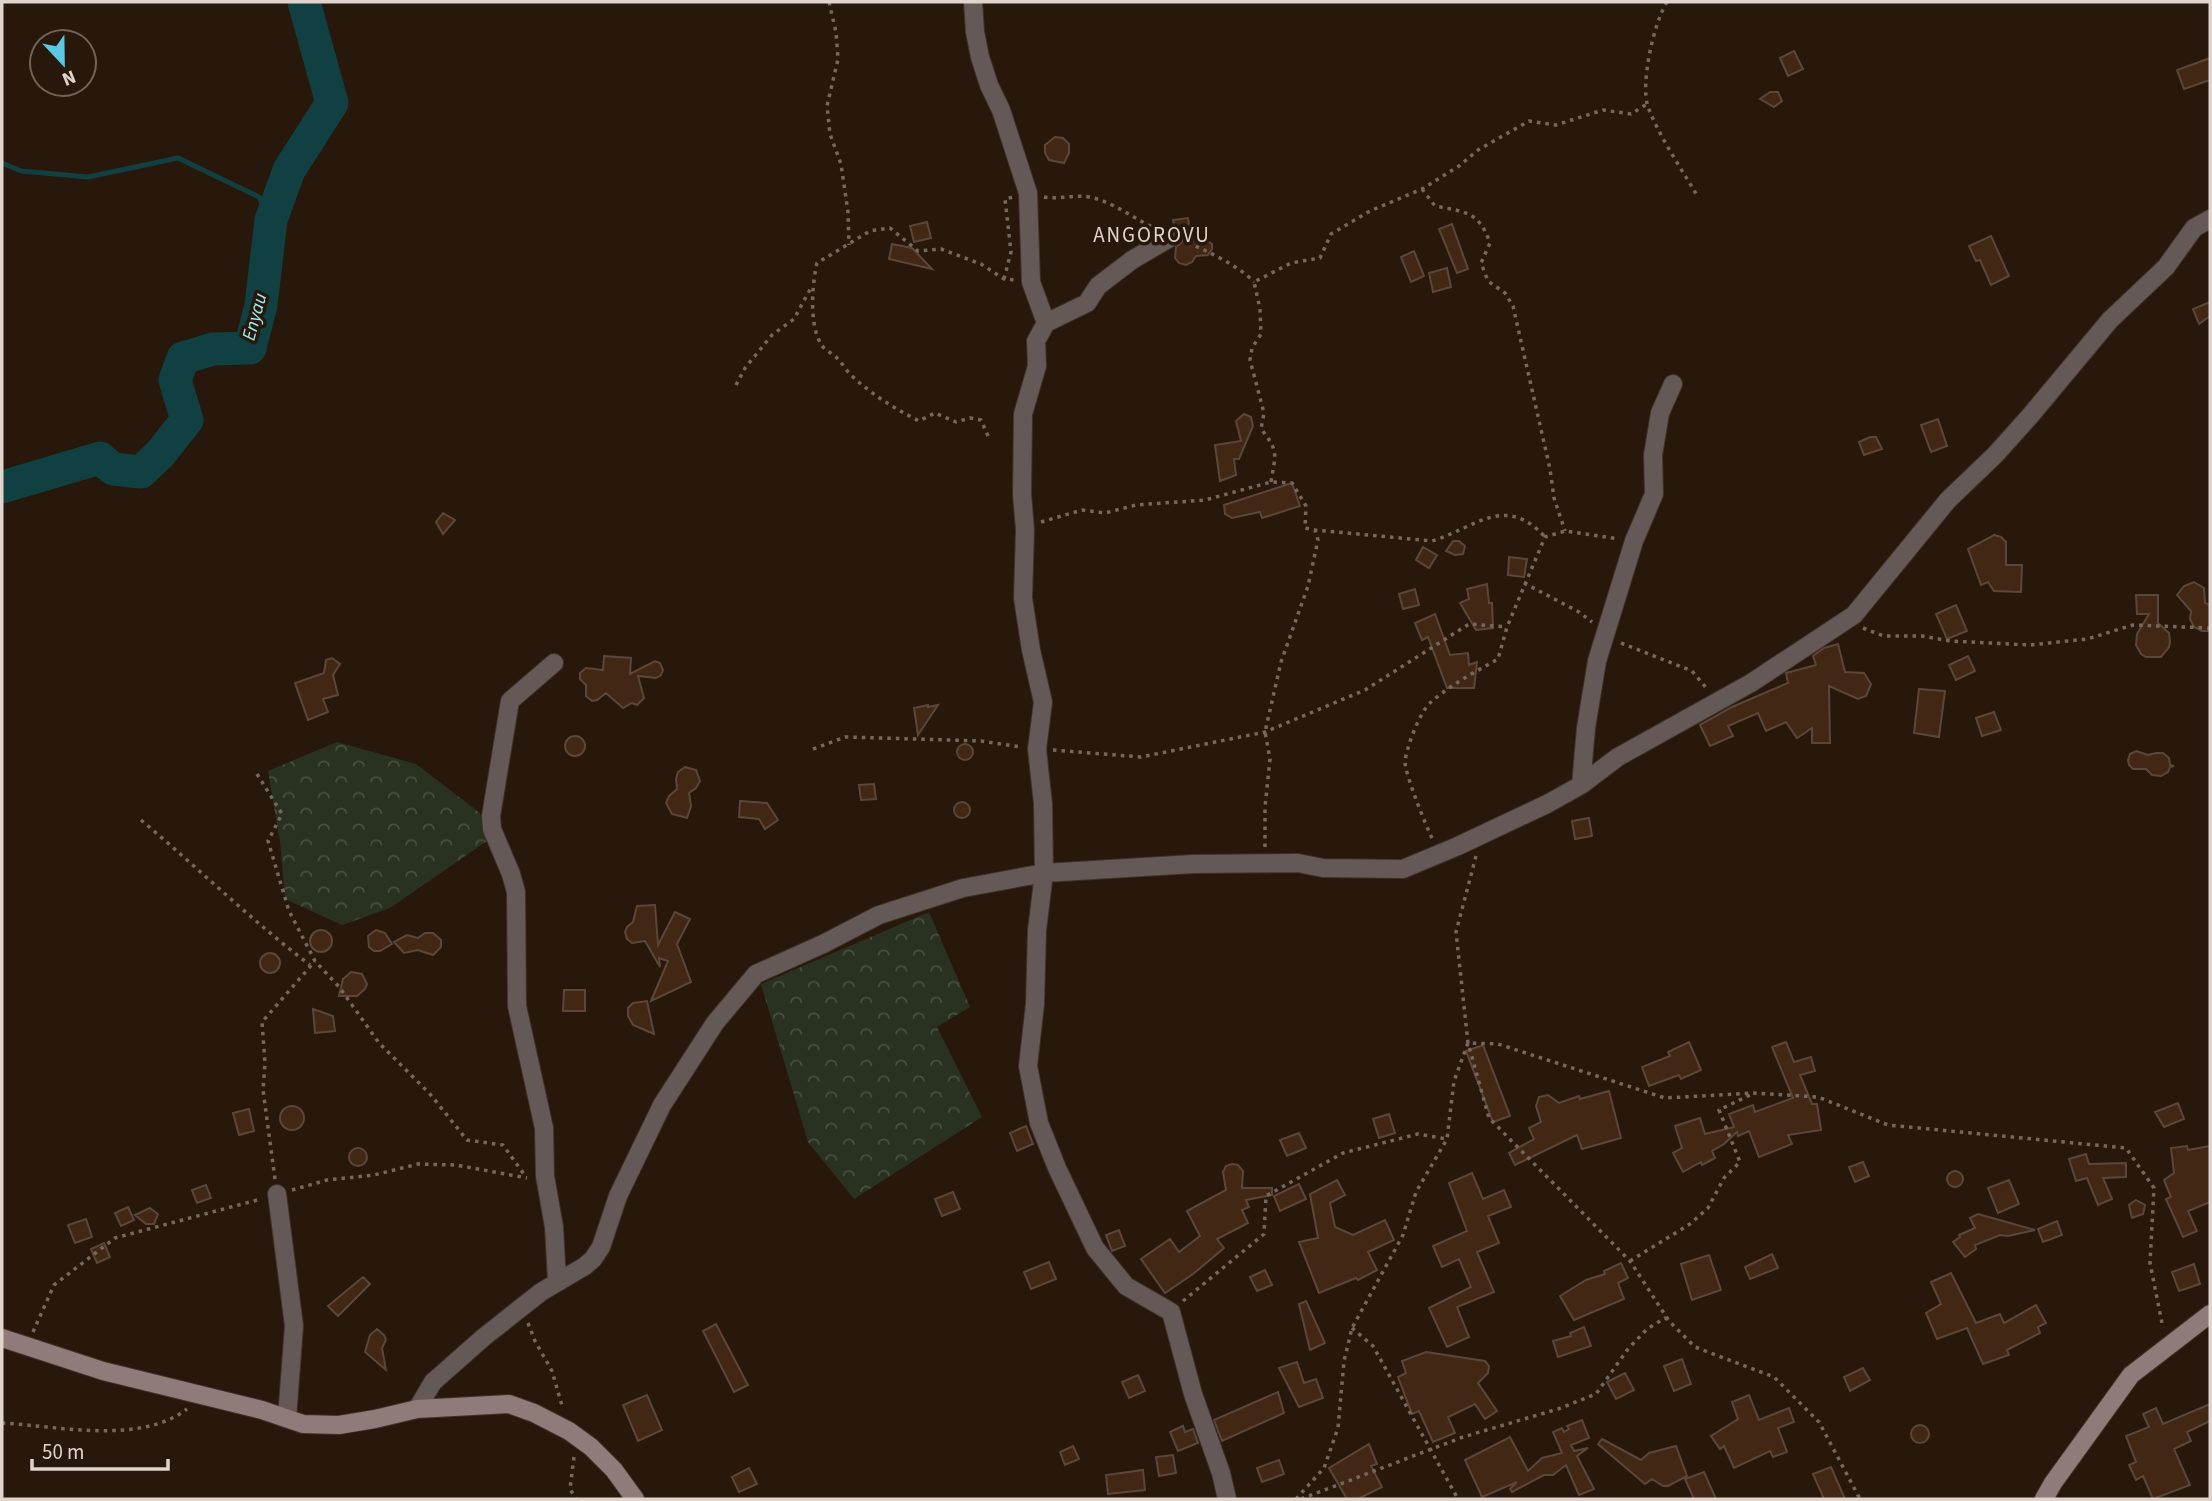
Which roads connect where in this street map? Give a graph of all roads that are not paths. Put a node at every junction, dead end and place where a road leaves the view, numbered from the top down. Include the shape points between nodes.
1 (973, 2) edge
2 (2210, 219) edge
3 (1173, 236) road end
4 (1046, 323) junction
5 (1673, 384) dead end
6 (554, 663) dead end
7 (1581, 785) junction
8 (1044, 873) junction
9 (277, 1194) road end
10 (557, 1281) junction
11 (2210, 1314) edge
12 (2, 1338) edge
13 (417, 1409) junction
14 (287, 1418) junction
15 (635, 1499) edge
16 (1227, 1499) edge
17 (2043, 1499) edge

1 - 4 street via 980,57 1028,193 1031,282
2 - 7 street via 2194,228 2166,267 2110,320 1995,455 1948,500 1854,615 1751,683 1618,757
3 - 4 street via 1098,286 1087,303
4 - 8 street via 1036,341 1037,366 1023,414 1022,494 1023,598 1043,702 1037,749
5 - 7 street via 1660,414 1653,455 1654,494 1634,541 1597,661
6 - 10 street via 510,701 491,816 516,892 517,1006 544,1128 536,1177 554,1227
7 - 8 street via 1403,869 1270,863
8 - 10 street via 964,888 879,915 756,974 715,1023 662,1105 618,1196 601,1247 585,1266
8 - 16 street via 1028,1066 1039,1123 1095,1248 1126,1286 1171,1312
9 - 14 street via 294,1326
10 - 13 street via 433,1382
11 - 17 street via 2130,1375
12 - 14 street via 103,1371
13 - 14 street via 339,1425 303,1424
13 - 15 street via 509,1404 534,1413 591,1447

